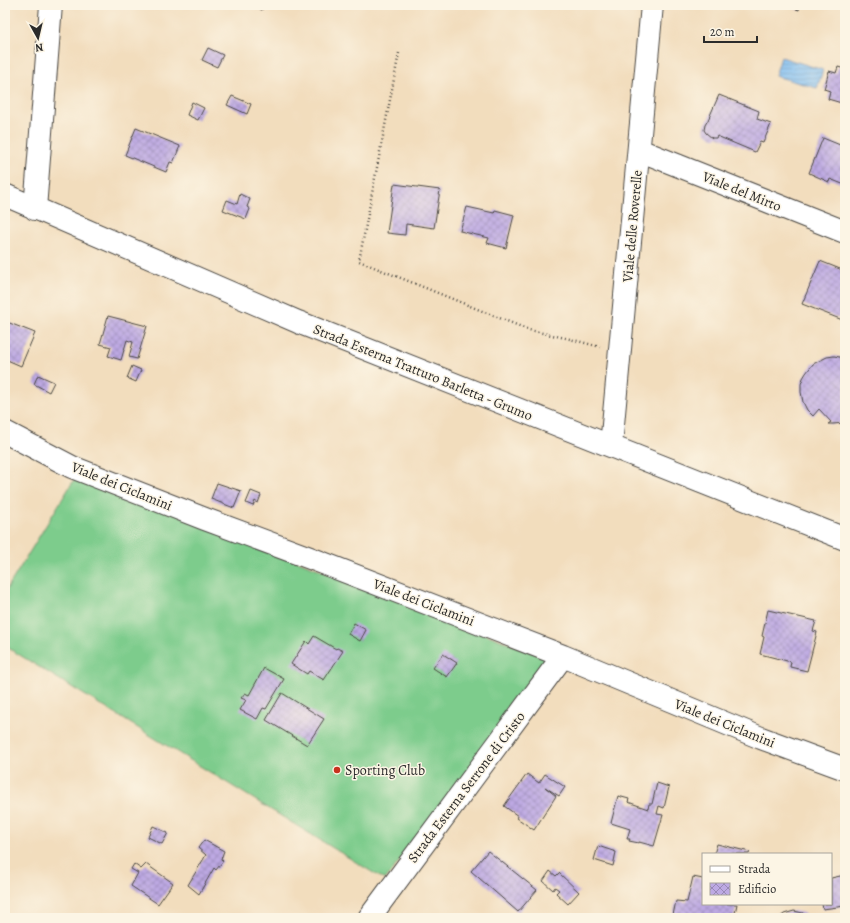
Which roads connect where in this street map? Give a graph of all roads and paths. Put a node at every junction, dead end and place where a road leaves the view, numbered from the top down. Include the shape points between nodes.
1 (51, 5) edge
2 (652, 5) edge
3 (399, 53) dead end
4 (639, 150) junction
5 (5, 195) edge
6 (35, 209) junction
7 (845, 232) edge
8 (620, 353) junction
9 (5, 432) edge
10 (611, 446) junction
11 (845, 539) edge
12 (563, 656) junction
13 (845, 769) edge
14 (369, 918) edge

1 - 6 street
2 - 4 street, Viale delle Roverelle
3 - 8 path via 359,261 529,330
4 - 7 street, Viale del Mirto
4 - 8 street, Viale delle Roverelle
5 - 6 street, Strada Esterna Tratturo Barletta - Grumo
6 - 10 street, Strada Esterna Tratturo Barletta - Grumo via 298,322
8 - 10 street, Viale delle Roverelle
9 - 12 street, Viale dei Ciclamini via 72,467
10 - 11 street, Strada Esterna Tratturo Barletta - Grumo
12 - 13 street, Viale dei Ciclamini via 761,738
12 - 14 street, Strada Esterna Serrone di Cristo

